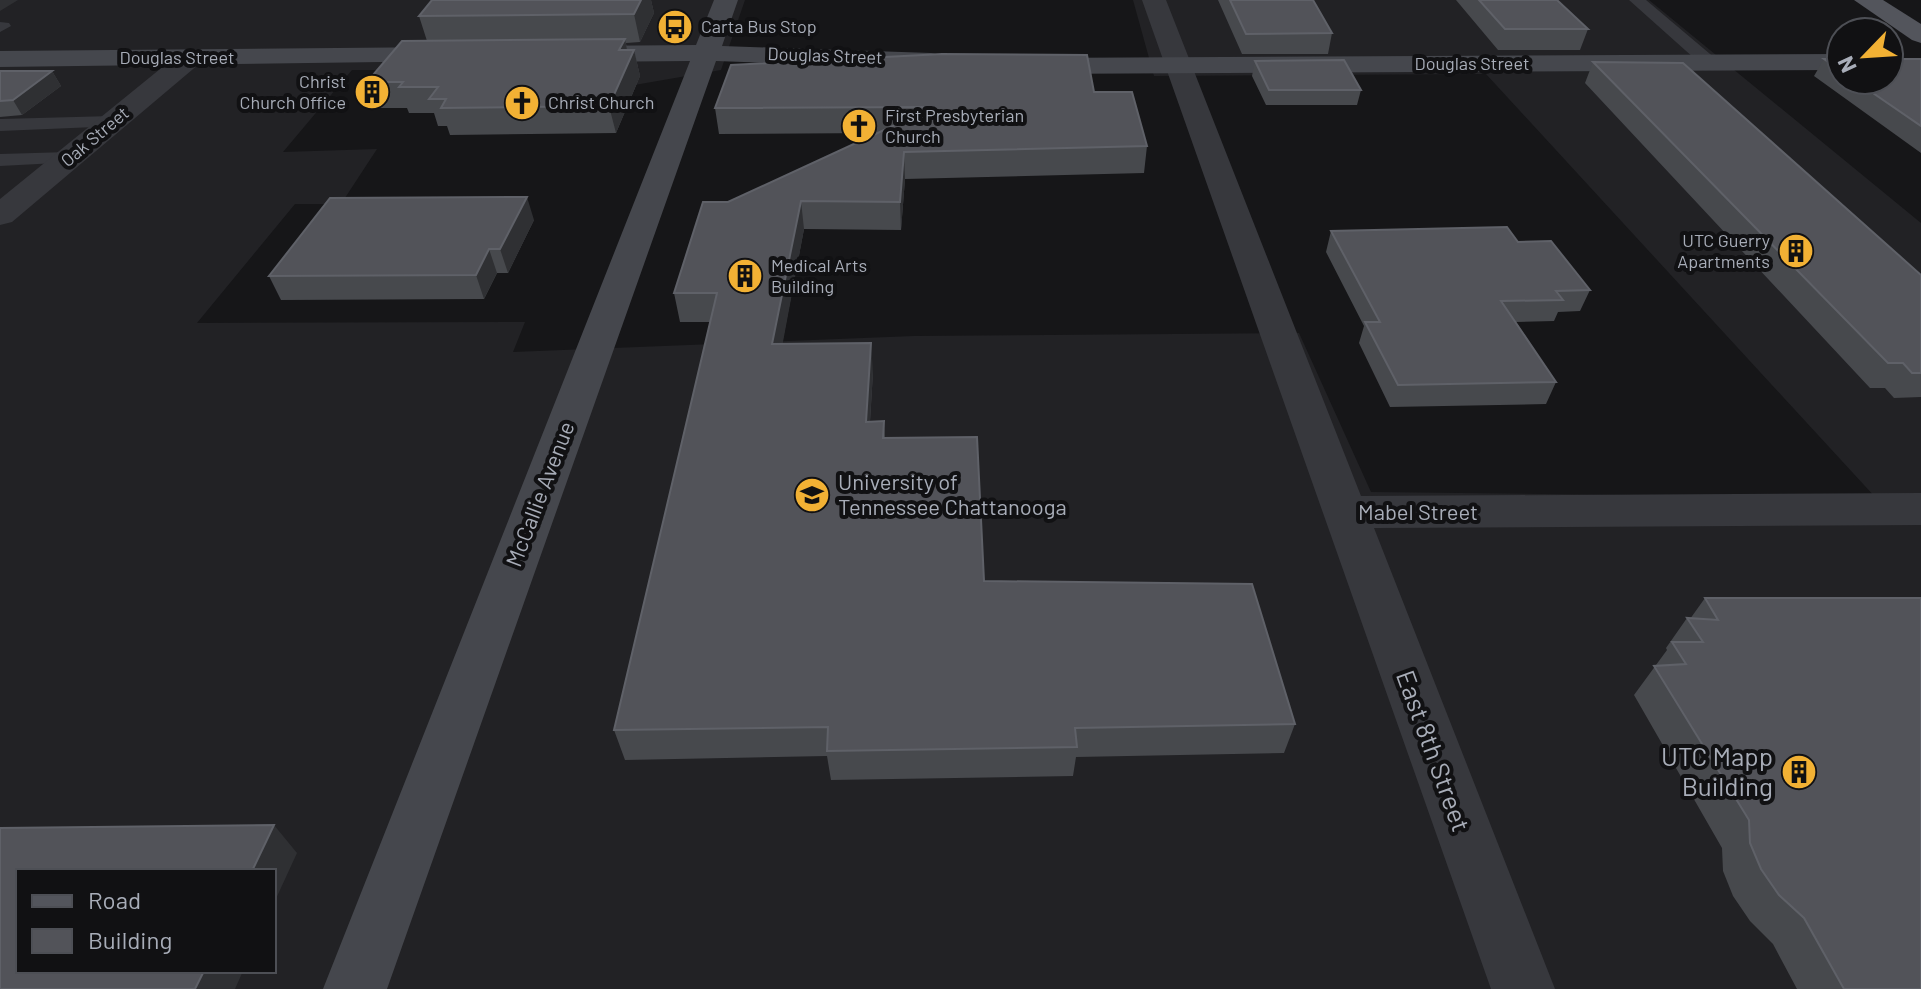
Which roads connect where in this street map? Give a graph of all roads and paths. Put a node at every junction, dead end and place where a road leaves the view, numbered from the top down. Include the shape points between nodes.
1 (726, 0) edge
2 (1154, 0) edge
3 (1637, 0) edge
4 (1866, 0) edge
5 (1921, 35) edge
6 (706, 53) junction
7 (557, 54) edge
8 (478, 55) edge
9 (190, 58) junction
10 (0, 59) edge
11 (955, 62) edge
12 (1825, 62) edge
13 (1710, 63) junction
14 (1010, 65) edge
15 (1177, 66) junction
16 (113, 122) junction
17 (0, 125) edge
18 (69, 158) junction
19 (0, 160) edge
20 (0, 215) edge
21 (1921, 509) edge
22 (1344, 512) junction
23 (355, 989) edge
24 (1523, 989) edge

1 - 6 street, McCallie Avenue
2 - 15 street
3 - 13 lane
4 - 5 main road
6 - 7 street, Douglas Street
6 - 11 street, Douglas Street
6 - 23 street, McCallie Avenue
8 - 9 street, Douglas Street
9 - 10 street, Douglas Street
9 - 16 street, Oak Street
12 - 13 street, Douglas Street
13 - 15 street, Douglas Street
14 - 15 street, Douglas Street
15 - 22 street, Mabel Street
16 - 17 lane
16 - 18 street, Oak Street
18 - 19 lane
18 - 20 street, Oak Street
21 - 22 street, Mabel Street
22 - 24 street, East 8th Street

